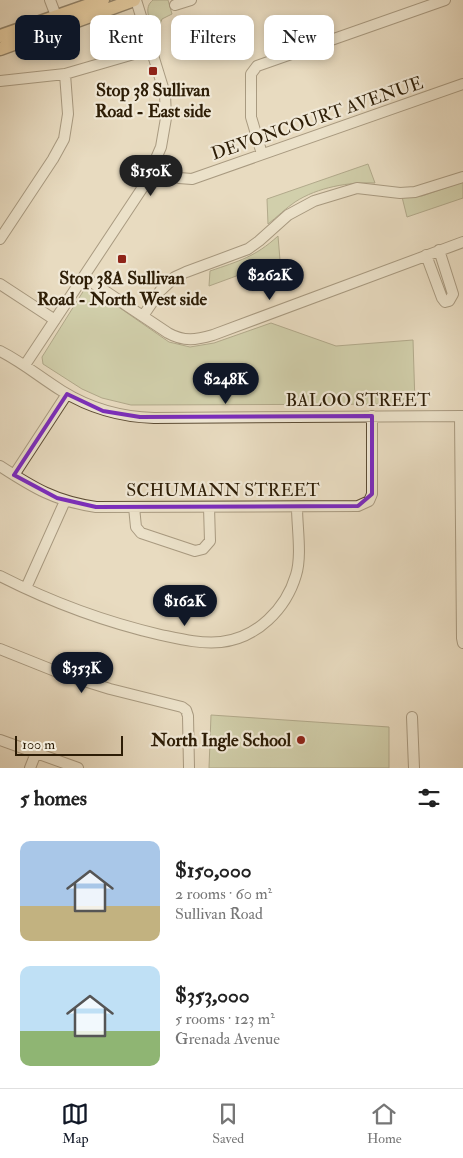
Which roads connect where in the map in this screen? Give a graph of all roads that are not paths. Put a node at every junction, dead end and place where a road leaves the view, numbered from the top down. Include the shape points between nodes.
1 (50, 0) edge
2 (103, 0) edge
3 (135, 0) edge
4 (191, 0) edge
5 (445, 0) edge
6 (175, 5) dead end
7 (56, 15) edge
8 (71, 15) edge
9 (80, 15) edge
10 (140, 15) edge
11 (15, 32) edge
12 (0, 36) edge
13 (15, 42) edge
14 (0, 49) edge
15 (113, 60) edge
16 (154, 60) edge
17 (65, 74) junction
18 (0, 81) edge
19 (463, 84) edge
20 (262, 154) junction
21 (155, 165) junction
22 (463, 177) edge
23 (0, 239) edge
24 (463, 242) edge
25 (438, 250) junction
26 (426, 254) junction
27 (84, 277) junction
28 (0, 284) edge
29 (143, 316) junction
30 (55, 320) junction
31 (0, 351) edge
32 (25, 365) junction
33 (68, 394) junction
34 (372, 416) junction
35 (462, 416) edge
36 (0, 466) edge
37 (14, 475) junction
38 (65, 501) junction
39 (134, 507) junction
40 (209, 507) junction
41 (297, 507) junction
42 (0, 576) edge
43 (26, 588) junction
44 (463, 643) edge
45 (0, 649) edge
46 (412, 717) dead end
47 (0, 740) edge
48 (36, 753) junction
49 (30, 768) edge
50 (78, 768) edge
51 (189, 768) edge
52 (414, 768) edge

1 - 7 street
2 - 8 main road
3 - 9 main road
3 - 10 street
4 - 6 street
5 - 20 street via 257,66 251,74 251,117
11 - 12 main road
13 - 14 main road
15 - 17 street
16 - 21 street via 166,110 163,140
17 - 18 street
17 - 23 street via 68,114 64,139
19 - 20 street, DEVONCOURT AVENUE
20 - 21 street, DEVONCOURT AVENUE via 190,179
21 - 27 street
22 - 29 street via 415,192 357,188 314,201 294,211 248,249 175,277 160,291
24 - 25 street
25 - 26 street
25 - 26 street via 453,294 449,301 442,298
26 - 29 street via 198,339 175,336
27 - 29 street
27 - 30 street
28 - 30 street
30 - 32 street
31 - 32 street, BALOO STREET
32 - 33 street, BALOO STREET
33 - 34 street, BALOO STREET via 104,411 140,417
33 - 37 street
34 - 35 street, BALOO STREET
34 - 41 street, SCHUMANN STREET via 372,494 369,501 358,506
35 - 44 street
36 - 37 street, SCHUMANN STREET
37 - 38 street, SCHUMANN STREET
38 - 39 street, SCHUMANN STREET via 96,507
38 - 43 street
39 - 40 street, SCHUMANN STREET
39 - 40 street via 136,528 141,533 195,551 210,541
40 - 41 street, SCHUMANN STREET
41 - 43 street via 298,566 289,592 265,623 229,641 198,642 144,631 87,614
42 - 43 street
45 - 51 street via 65,675 182,707 188,716
46 - 52 street
47 - 48 street
48 - 49 street
48 - 50 street

